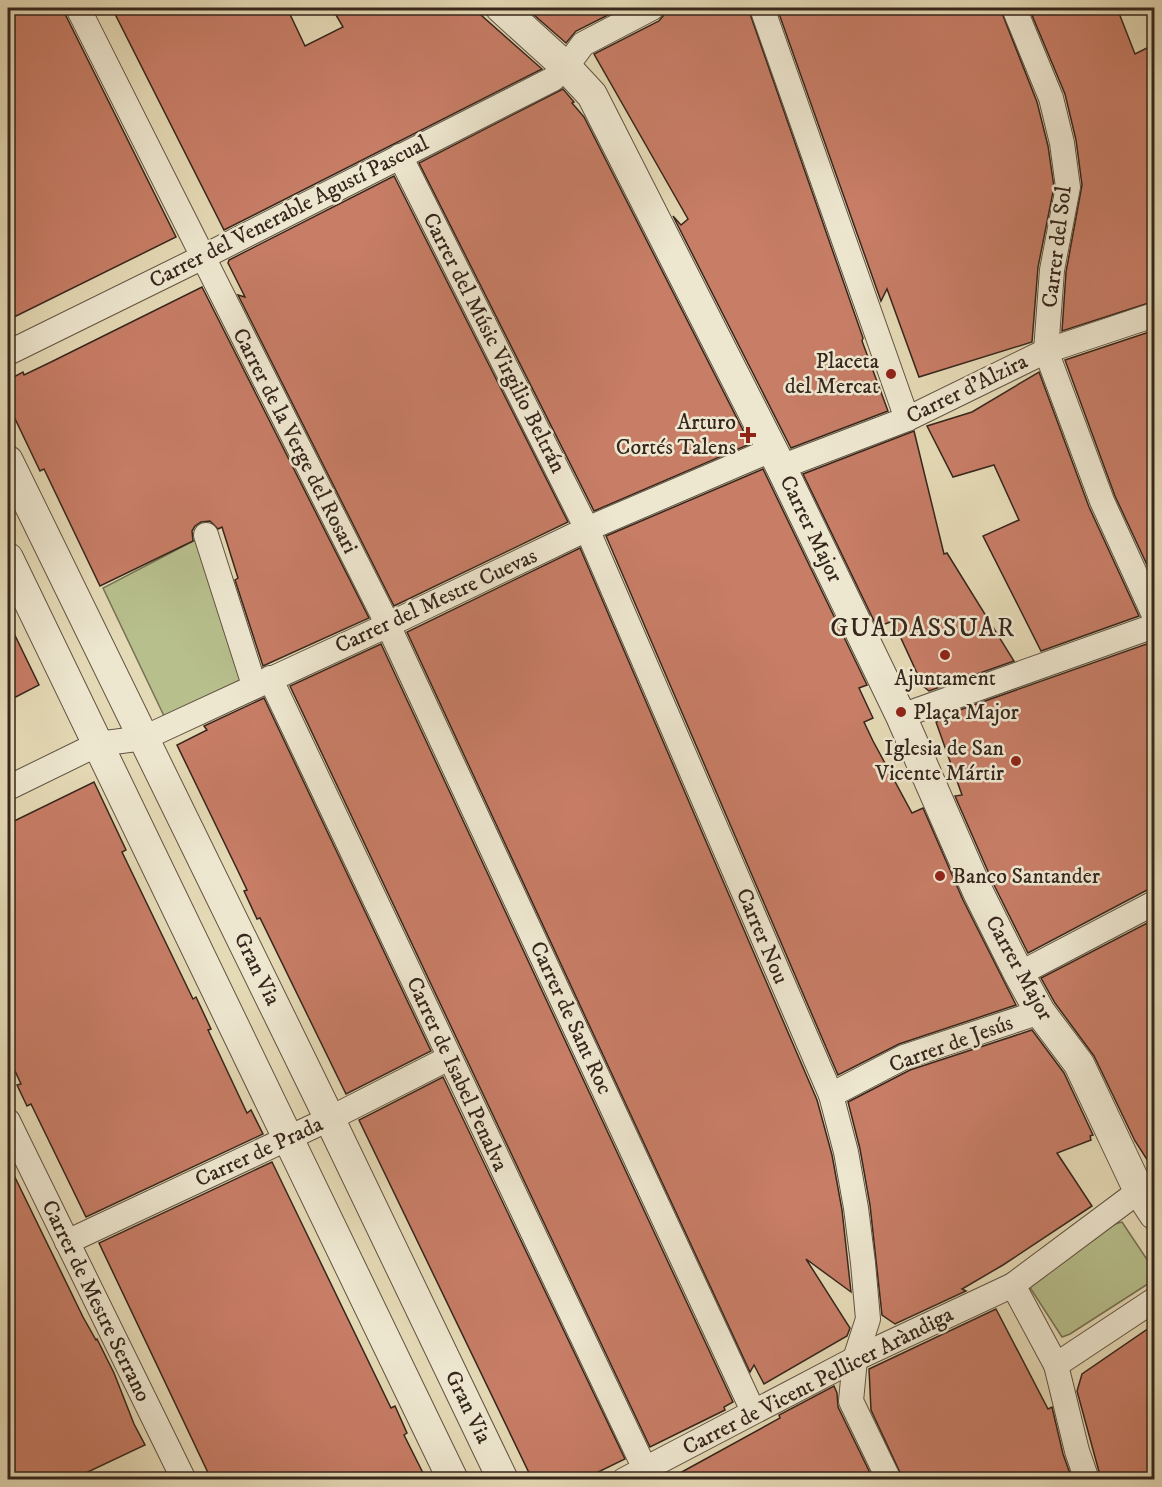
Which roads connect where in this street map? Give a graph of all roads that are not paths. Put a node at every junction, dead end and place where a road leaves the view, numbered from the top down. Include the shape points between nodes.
1 (78, 8) edge
2 (501, 8) edge
3 (652, 8) edge
4 (762, 8) edge
5 (1014, 8) edge
6 (566, 67) junction
7 (400, 156) junction
8 (203, 257) junction
9 (1155, 315) edge
10 (1046, 351) junction
11 (8, 353) edge
12 (907, 419) junction
13 (776, 458) junction
14 (8, 461) edge
15 (587, 529) junction
16 (206, 534) dead end
17 (8, 558) edge
18 (1155, 615) edge
19 (388, 625) junction
20 (1155, 626) edge
21 (262, 682) junction
22 (901, 716) junction
23 (144, 738) junction
24 (98, 744) junction
25 (8, 788) edge
26 (1155, 903) edge
27 (1019, 974) junction
28 (1040, 1012) junction
29 (449, 1058) junction
30 (831, 1095) junction
31 (329, 1119) junction
32 (8, 1122) edge
33 (288, 1138) junction
34 (1147, 1203) edge
35 (66, 1242) junction
36 (1013, 1285) junction
37 (1155, 1300) edge
38 (855, 1359) junction
39 (1056, 1365) junction
40 (753, 1411) junction
41 (635, 1474) edge
42 (184, 1479) edge
43 (453, 1479) edge
44 (503, 1479) edge
45 (889, 1479) edge
46 (1087, 1479) edge

1 - 8 street, Carrer de la Verge del Rosari
2 - 6 street, Carrer Major
3 - 6 street, Carrer del Venerable Agustí Pascual via 584,44
4 - 12 street
5 - 10 street, Carrer del Sol via 1051,98 1068,187 1052,270
6 - 7 street, Carrer del Venerable Agustí Pascual via 553,79
6 - 13 street, Carrer Major via 592,95
7 - 8 street, Carrer del Venerable Agustí Pascual
7 - 15 street, Carrer del Músic Virgilio Beltrán
8 - 11 street, Carrer del Venerable Agustí Pascual
8 - 19 street, Carrer de la Verge del Rosari
9 - 10 street, Carrer d'Alzira
10 - 12 street, Carrer d'Alzira
10 - 18 street via 1102,501
12 - 13 street, Carrer d'Alzira
13 - 15 street, Carrer del Mestre Cuevas
13 - 22 street, Carrer Major
14 - 23 street, Gran Via
15 - 19 street, Carrer del Mestre Cuevas
15 - 30 street, Carrer Nou
16 - 21 street, Carrer de Isabel Penalva
17 - 24 street, Gran Via
19 - 21 street, Carrer del Mestre Cuevas
19 - 40 street, Carrer de Sant Roc
20 - 22 street
21 - 23 street, Carrer del Mestre Cuevas
21 - 29 street, Carrer de Isabel Penalva
22 - 27 street, Carrer Major via 978,892
23 - 24 street, Carrer del Mestre Cuevas
23 - 31 street, Gran Via
24 - 25 street, Carrer del Mestre Cuevas
24 - 33 street, Gran Via
26 - 27 street
27 - 28 street, Carrer Major
28 - 30 street, Carrer de Jesús via 904,1057
28 - 34 street, Carrer Major via 1079,1064
29 - 31 street, Carrer de Prada
29 - 41 street, Carrer de Isabel Penalva
30 - 38 street, Carrer Nou via 846,1152 863,1263 868,1319
31 - 33 street, Carrer de Prada
31 - 44 street, Gran Via
32 - 35 street, Carrer de Mestre Serrano
33 - 35 street, Carrer de Prada
33 - 43 street, Gran Via
34 - 36 street, Carrer de Vicent Pellicer Aràndiga
35 - 42 street, Carrer de Mestre Serrano
36 - 38 street, Carrer de Vicent Pellicer Aràndiga
36 - 39 street
37 - 39 street
38 - 40 street, Carrer de Vicent Pellicer Aràndiga
38 - 45 street, Carrer Nou via 850,1401
39 - 46 street
40 - 41 street, Carrer de Vicent Pellicer Aràndiga

